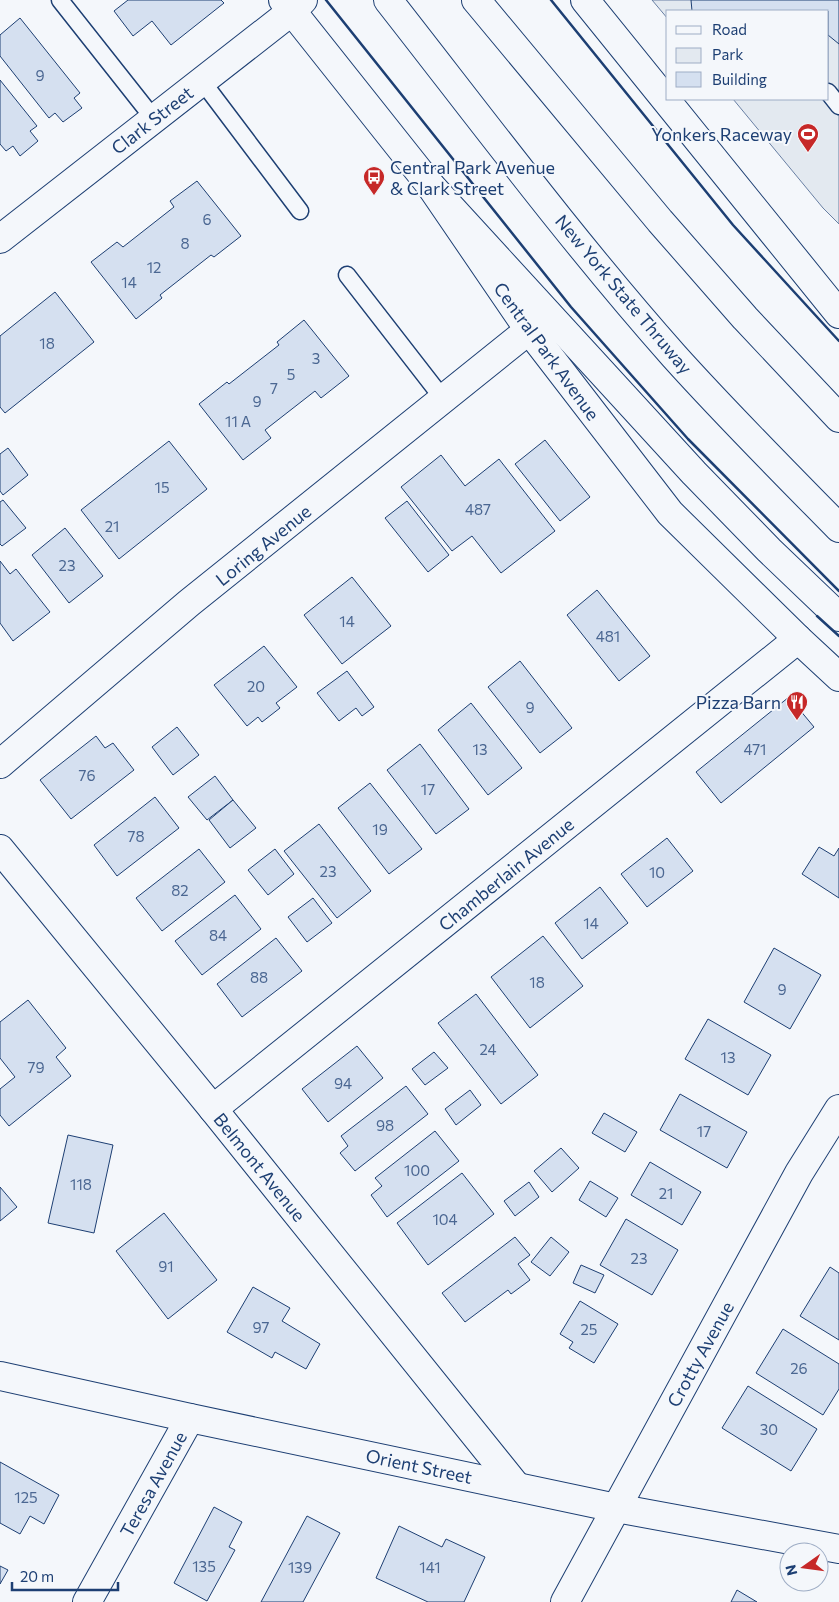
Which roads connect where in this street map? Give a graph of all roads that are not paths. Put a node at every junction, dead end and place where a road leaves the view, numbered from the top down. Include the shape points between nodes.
1 (60, 0) edge
2 (388, 0) edge
3 (476, 0) edge
4 (585, 0) edge
5 (293, 4) edge
6 (202, 81) junction
7 (829, 93) edge
8 (839, 106) edge
9 (154, 118) junction
10 (430, 185) junction
11 (300, 211) dead end
12 (0, 240) edge
13 (347, 275) dead end
14 (839, 314) edge
15 (529, 330) junction
16 (444, 400) junction
17 (839, 418) edge
18 (839, 528) edge
19 (839, 617) edge
20 (798, 639) junction
21 (839, 677) edge
22 (0, 764) edge
23 (0, 848) edge
24 (213, 1109) junction
25 (839, 1109) edge
26 (0, 1376) edge
27 (190, 1418) junction
28 (518, 1487) junction
29 (616, 1508) junction
30 (839, 1550) edge
31 (87, 1602) edge
32 (565, 1602) edge

1 - 9 lane
2 - 18 main road, New York State Thruway via 589,256 674,356
3 - 17 main road via 660,221
4 - 14 main road
5 - 6 main road, Clark Street
5 - 10 main road, Central Park Avenue
6 - 9 main road, Clark Street
6 - 11 lane
7 - 8 lane
9 - 12 main road, Clark Street
10 - 15 main road, Central Park Avenue
10 - 19 main road via 694,473
13 - 16 lane
15 - 16 main road, Loring Avenue
15 - 20 main road, Central Park Avenue via 670,513
16 - 22 main road, Loring Avenue via 189,603
20 - 21 main road, Central Park Avenue
20 - 24 main road, Chamberlain Avenue
23 - 24 main road, Belmont Avenue
24 - 28 main road, Belmont Avenue
25 - 29 main road, Crotty Avenue via 799,1173
26 - 27 main road, Orient Street
27 - 28 main road, Orient Street
27 - 31 main road, Teresa Avenue
28 - 29 main road, Orient Street
29 - 30 main road, Orient Street
29 - 32 main road, Crotty Avenue

